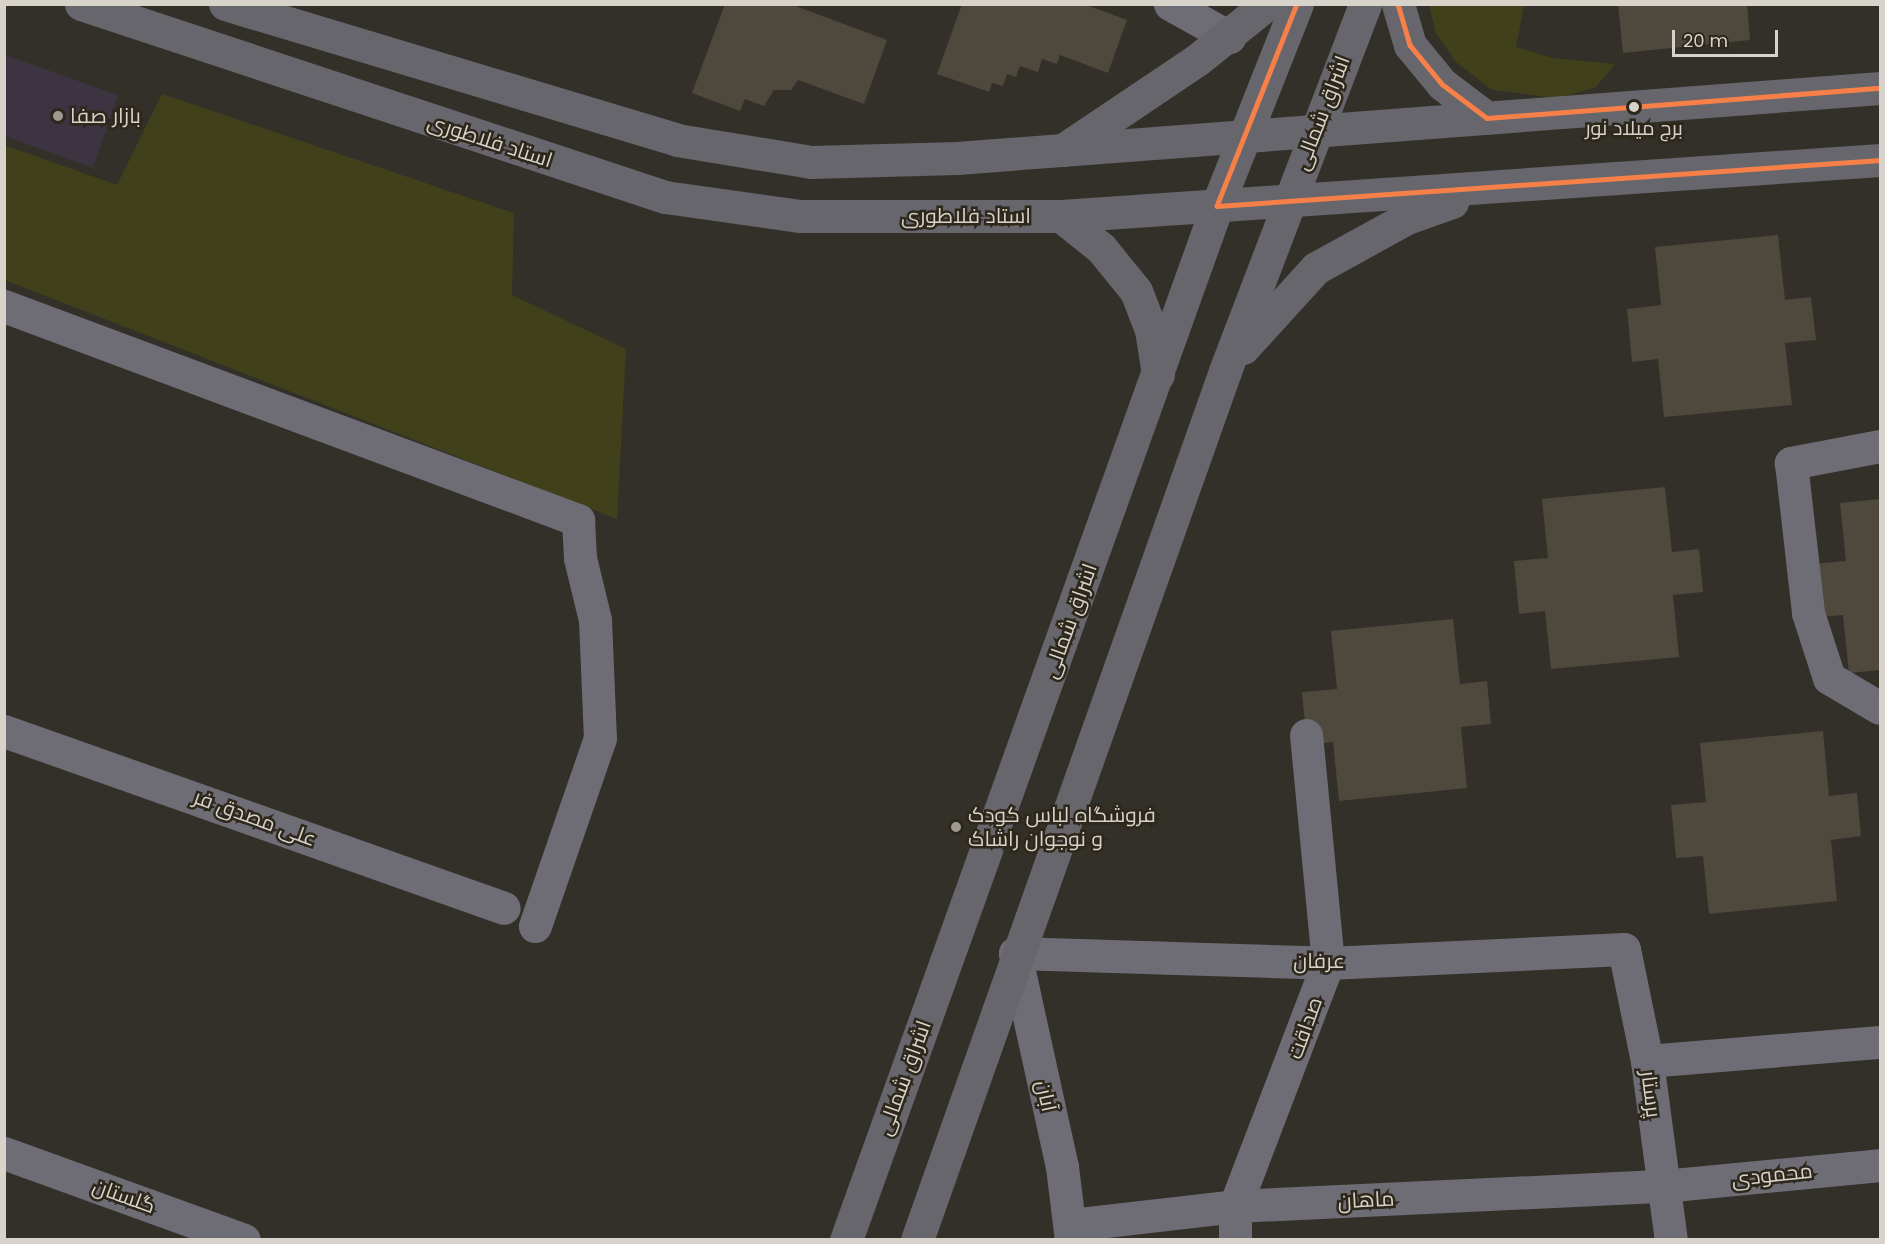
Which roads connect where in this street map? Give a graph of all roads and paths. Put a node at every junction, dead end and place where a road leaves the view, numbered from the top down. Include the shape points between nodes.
1 (81, 4) edge
2 (225, 4) edge
3 (1170, 4) edge
4 (1267, 4) edge
5 (1297, 4) edge
6 (1365, 4) edge
7 (1398, 4) edge
8 (1228, 37) junction
9 (1881, 88) edge
10 (1487, 118) junction
11 (1315, 131) junction
12 (1243, 136) junction
13 (1062, 150) junction
14 (1881, 160) edge
15 (1487, 189) junction
16 (1287, 203) junction
17 (1217, 206) junction
18 (1061, 216) junction
19 (4, 306) edge
20 (1225, 371) junction
21 (1159, 377) junction
22 (1881, 446) edge
23 (1881, 708) edge
24 (4, 731) edge
25 (1306, 735) dead end
26 (504, 908) dead end
27 (535, 926) dead end
28 (1624, 949) joint
29 (1015, 953) junction
30 (1328, 963) junction
31 (1881, 1042) edge
32 (1647, 1061) junction
33 (4, 1154) edge
34 (1881, 1165) edge
35 (1663, 1186) junction
36 (1234, 1206) junction
37 (1071, 1232) edge
38 (244, 1239) edge
39 (846, 1239) edge
40 (917, 1239) edge
41 (1235, 1239) edge
42 (1671, 1239) edge

1 - 18 main road, استاد فلاطوری via 665,197 801,216
2 - 13 main road via 688,142 811,162
3 - 8 street
4 - 8 main road
5 - 12 main road, اشراق شمالی
6 - 11 main road, اشراق شمالی
7 - 10 main road via 1410,45 1442,84
8 - 13 main road
9 - 10 main road
10 - 11 main road
11 - 12 main road
11 - 16 main road, اشراق شمالی
12 - 13 main road
12 - 17 main road, اشراق شمالی
14 - 15 main road, استاد فلاطوری
15 - 16 main road, استاد فلاطوری
15 - 20 main road via 1407,218 1316,268 1274,309
16 - 17 main road, استاد فلاطوری
16 - 20 main road, اشراق شمالی
17 - 18 main road, استاد فلاطوری
17 - 21 main road, اشراق شمالی
18 - 21 main road via 1101,248 1136,291 1151,330
19 - 27 street via 578,520 580,558 595,620 600,738
20 - 29 main road, اشراق شمالی
21 - 39 main road, اشراق شمالی
22 - 23 street via 1791,463 1808,613 1829,678
24 - 26 street, علی مصدق فر
25 - 30 street, صداقت
28 - 30 street, عرفان
28 - 32 street, پرستار
29 - 30 street, عرفان
29 - 37 street, آبان
29 - 40 main road, اشراق شمالی
30 - 36 street, صداقت via 1307,1028
31 - 32 street
32 - 35 street, پرستار
33 - 38 street, گلستان
34 - 35 street, محمودی
35 - 36 street, ماهان
35 - 42 street, پرستار
36 - 37 street, ماهان
36 - 41 street, صداقت

